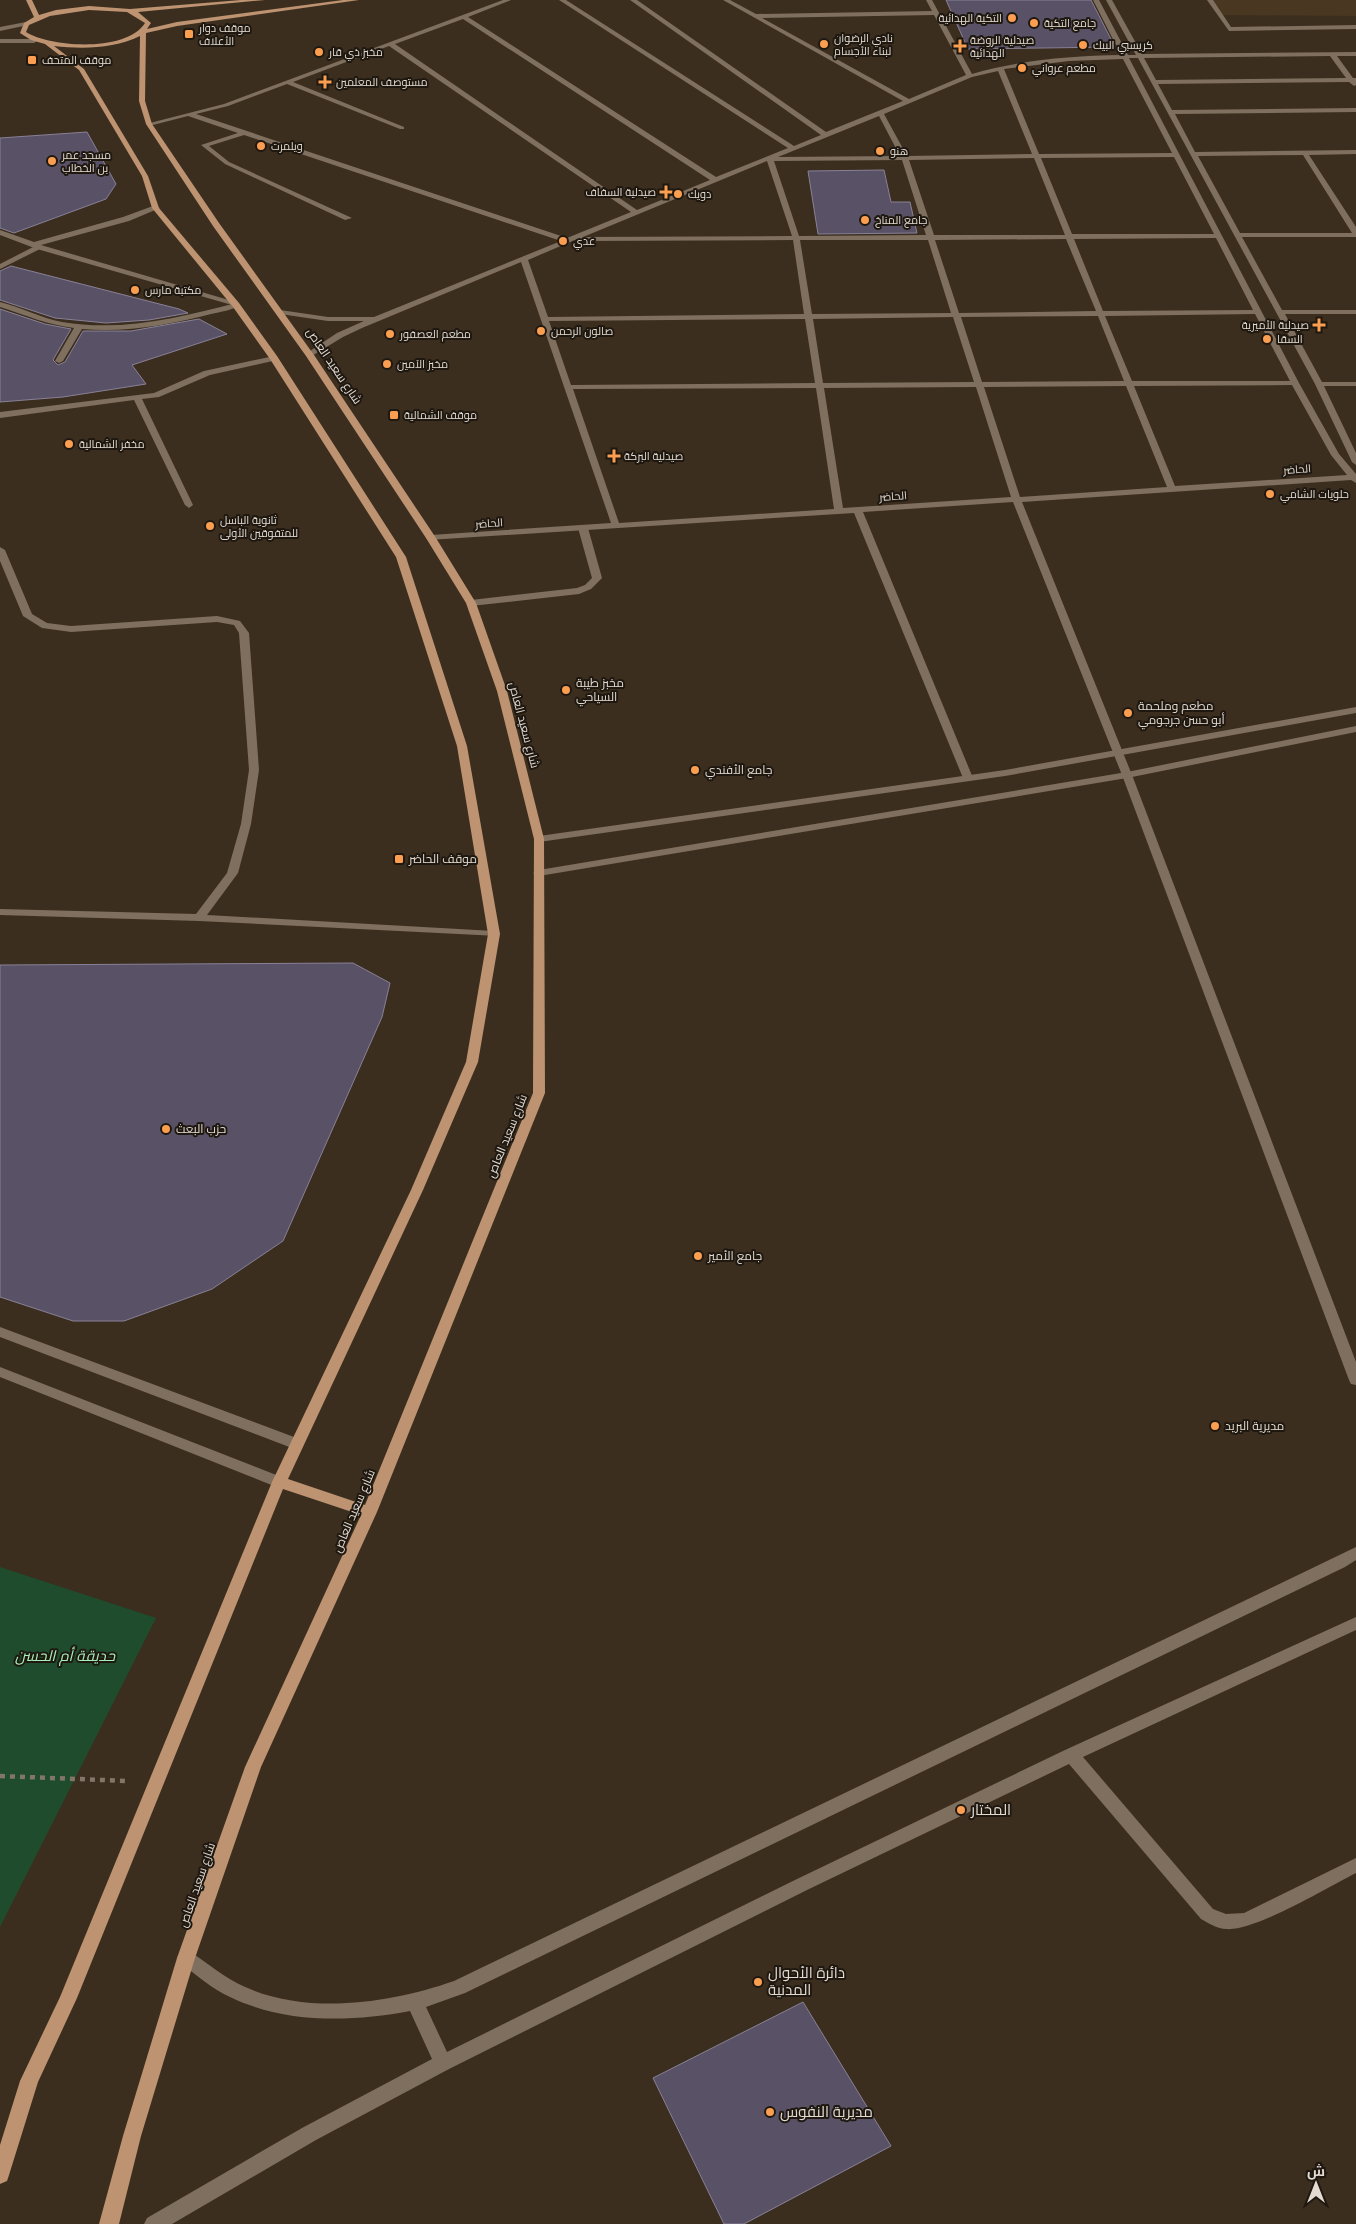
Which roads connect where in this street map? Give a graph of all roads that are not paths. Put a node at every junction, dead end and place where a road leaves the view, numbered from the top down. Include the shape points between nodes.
1 (28, 0) edge
2 (106, 0) edge
3 (262, 0) edge
4 (356, 0) edge
5 (508, 0) edge
6 (562, 0) edge
7 (633, 0) edge
8 (726, 0) edge
9 (929, 0) edge
10 (1096, 0) edge
11 (1108, 0) edge
12 (1210, 0) edge
13 (116, 9) junction
14 (128, 11) junction
15 (936, 13) junction
16 (756, 16) junction
17 (464, 17) junction
18 (37, 18) junction
19 (26, 24) junction
20 (1356, 27) edge
21 (0, 29) edge
22 (143, 32) junction
23 (34, 40) junction
24 (0, 41) edge
25 (48, 44) junction
26 (390, 44) junction
27 (1356, 49) edge
28 (1123, 54) junction
29 (1140, 54) junction
30 (1332, 54) junction
31 (1356, 54) edge
32 (1000, 67) junction
33 (970, 76) junction
34 (1353, 80) edge
35 (288, 82) junction
36 (1155, 82) junction
37 (1356, 87) edge
38 (910, 102) junction
39 (1356, 110) edge
40 (1171, 112) junction
41 (188, 114) junction
42 (881, 114) junction
43 (149, 124) junction
44 (402, 128) dead end
45 (244, 133) junction
46 (827, 136) junction
47 (794, 149) junction
48 (1356, 152) edge
49 (1305, 153) junction
50 (1194, 154) junction
51 (1176, 155) junction
52 (1037, 156) junction
53 (905, 158) junction
54 (770, 159) junction
55 (717, 181) junction
56 (156, 208) junction
57 (637, 213) junction
58 (348, 218) dead end
59 (0, 232) edge
60 (1356, 234) edge
61 (1238, 235) junction
62 (1218, 236) junction
63 (1070, 237) junction
64 (796, 238) junction
65 (932, 238) junction
66 (571, 240) junction
67 (38, 245) junction
68 (524, 260) junction
69 (0, 267) edge
70 (0, 304) edge
71 (236, 305) junction
72 (280, 312) junction
73 (1257, 312) junction
74 (1280, 312) junction
75 (1356, 312) edge
76 (1101, 314) junction
77 (956, 315) junction
78 (808, 316) junction
79 (380, 318) junction
80 (545, 320) junction
81 (80, 325) junction
82 (310, 355) junction
83 (274, 358) junction
84 (59, 361) dead end
85 (1295, 383) junction
86 (1129, 384) junction
87 (1319, 384) junction
88 (1356, 384) edge
89 (980, 385) junction
90 (820, 386) junction
91 (568, 387) junction
92 (137, 397) junction
93 (0, 415) edge
94 (1356, 462) edge
95 (1356, 476) edge
96 (1172, 489) junction
97 (1016, 499) junction
98 (189, 505) dead end
99 (858, 509) junction
100 (839, 511) junction
101 (616, 526) junction
102 (583, 528) junction
103 (431, 538) junction
104 (0, 550) edge
105 (471, 604) junction
106 (1356, 710) edge
107 (1356, 729) edge
108 (1118, 752) junction
109 (1127, 775) junction
110 (968, 778) junction
111 (538, 839) junction
112 (540, 873) junction
113 (0, 912) edge
114 (199, 918) junction
115 (494, 934) junction
116 (0, 1332) edge
117 (0, 1372) edge
118 (1356, 1380) edge
119 (297, 1444) junction
120 (278, 1482) junction
121 (370, 1512) junction
122 (1356, 1553) edge
123 (1356, 1623) edge
124 (1071, 1755) junction
125 (1356, 1865) edge
126 (186, 1958) junction
127 (415, 2002) junction
128 (443, 2063) junction
129 (0, 2175) edge
130 (109, 2224) edge
131 (154, 2224) edge

1 - 18 main road
2 - 13 main road
3 - 14 main road
4 - 22 main road via 177,24
5 - 17 street
6 - 47 street
7 - 46 street
8 - 16 street
9 - 15 street
10 - 28 street
11 - 29 street
12 - 20 street via 1229,29
13 - 14 main road
13 - 18 main road via 74,10
14 - 22 main road, شارع سعيد العاص via 148,22
15 - 16 street
15 - 33 street
16 - 38 street
17 - 26 street
17 - 55 street
18 - 19 main road
19 - 21 street
19 - 23 main road via 23,33
22 - 25 main road via 123,40 94,45
22 - 43 main road, شارع سعيد العاص via 142,101
23 - 24 street
23 - 25 main road
25 - 56 main road via 81,69 145,176
26 - 35 street
26 - 57 street
27 - 29 street
28 - 29 street
28 - 32 street
28 - 51 street
29 - 30 street
29 - 36 street
30 - 31 street
30 - 34 street
32 - 33 street
32 - 52 street
33 - 38 street
34 - 36 street
34 - 37 street
35 - 41 street via 226,105
35 - 44 street
36 - 40 street
38 - 42 street
39 - 40 street
40 - 50 street
41 - 43 street
41 - 45 street
42 - 46 street
42 - 53 street
43 - 72 main road, شارع سعيد العاص
45 - 58 street via 204,145 227,163
45 - 66 street
46 - 47 street
47 - 54 street
48 - 49 street
49 - 50 street
49 - 60 street
50 - 61 street
51 - 52 street
51 - 62 street
52 - 53 street
52 - 63 street
53 - 54 street
53 - 65 street
54 - 55 street
54 - 64 street
55 - 57 street
56 - 67 street
56 - 71 main road
57 - 66 street
59 - 67 street
60 - 61 street
61 - 74 street
62 - 63 street
62 - 73 street
63 - 65 street
63 - 76 street
64 - 65 street
64 - 66 street
64 - 78 street
65 - 77 street
66 - 68 street
67 - 69 street
67 - 71 street
68 - 79 street
68 - 80 street
70 - 81 street via 62,324
71 - 81 street via 138,327
71 - 83 main road
72 - 79 street via 328,319
72 - 82 main road, شارع سعيد العاص
73 - 76 street
73 - 85 street
74 - 75 street
74 - 87 street
76 - 77 street
76 - 86 street
77 - 78 street
77 - 89 street
78 - 80 street
78 - 90 street
79 - 82 street via 340,335
80 - 91 street
81 - 84 street
82 - 103 main road, شارع سعيد العاص
83 - 92 street via 207,373 156,394
83 - 115 main road via 401,558 462,746
85 - 86 street
85 - 95 street via 1336,455
86 - 89 street
86 - 96 street
87 - 88 street
87 - 94 street
89 - 90 street
89 - 97 street
90 - 91 street
90 - 100 street
91 - 101 street
92 - 93 street
92 - 98 street
95 - 96 street, الحاضر
96 - 97 street, الحاضر
97 - 99 street, الحاضر
97 - 108 street
99 - 100 street, الحاضر
99 - 110 street
100 - 101 street, الحاضر
101 - 102 street, الحاضر
102 - 103 street, الحاضر
102 - 105 street via 596,578 588,587 579,591
103 - 105 main road, شارع سعيد العاص
104 - 114 street via 28,616 44,626 71,629 217,619 237,623 244,633 254,760 246,824 232,873
105 - 111 main road, شارع سعيد العاص via 502,691
106 - 108 street
107 - 109 street
108 - 109 street
108 - 110 street
109 - 112 street
109 - 118 street
110 - 111 street
111 - 112 main road, شارع سعيد العاص
112 - 121 main road, شارع سعيد العاص via 540,1093
113 - 114 street
114 - 115 street
115 - 119 main road via 472,1062 417,1190
116 - 119 street
117 - 120 street
119 - 120 main road
120 - 121 main road
120 - 129 main road via 68,1998 29,2081
121 - 126 main road, شارع سعيد العاص via 253,1767
122 - 127 street via 458,1987
123 - 124 street
124 - 125 street via 1207,1914 1225,1922 1246,1920
124 - 128 street
126 - 127 street via 237,1992 270,2003 306,2009 342,2009
126 - 130 main road, شارع سعيد العاص
127 - 128 street
128 - 131 street via 309,2134

